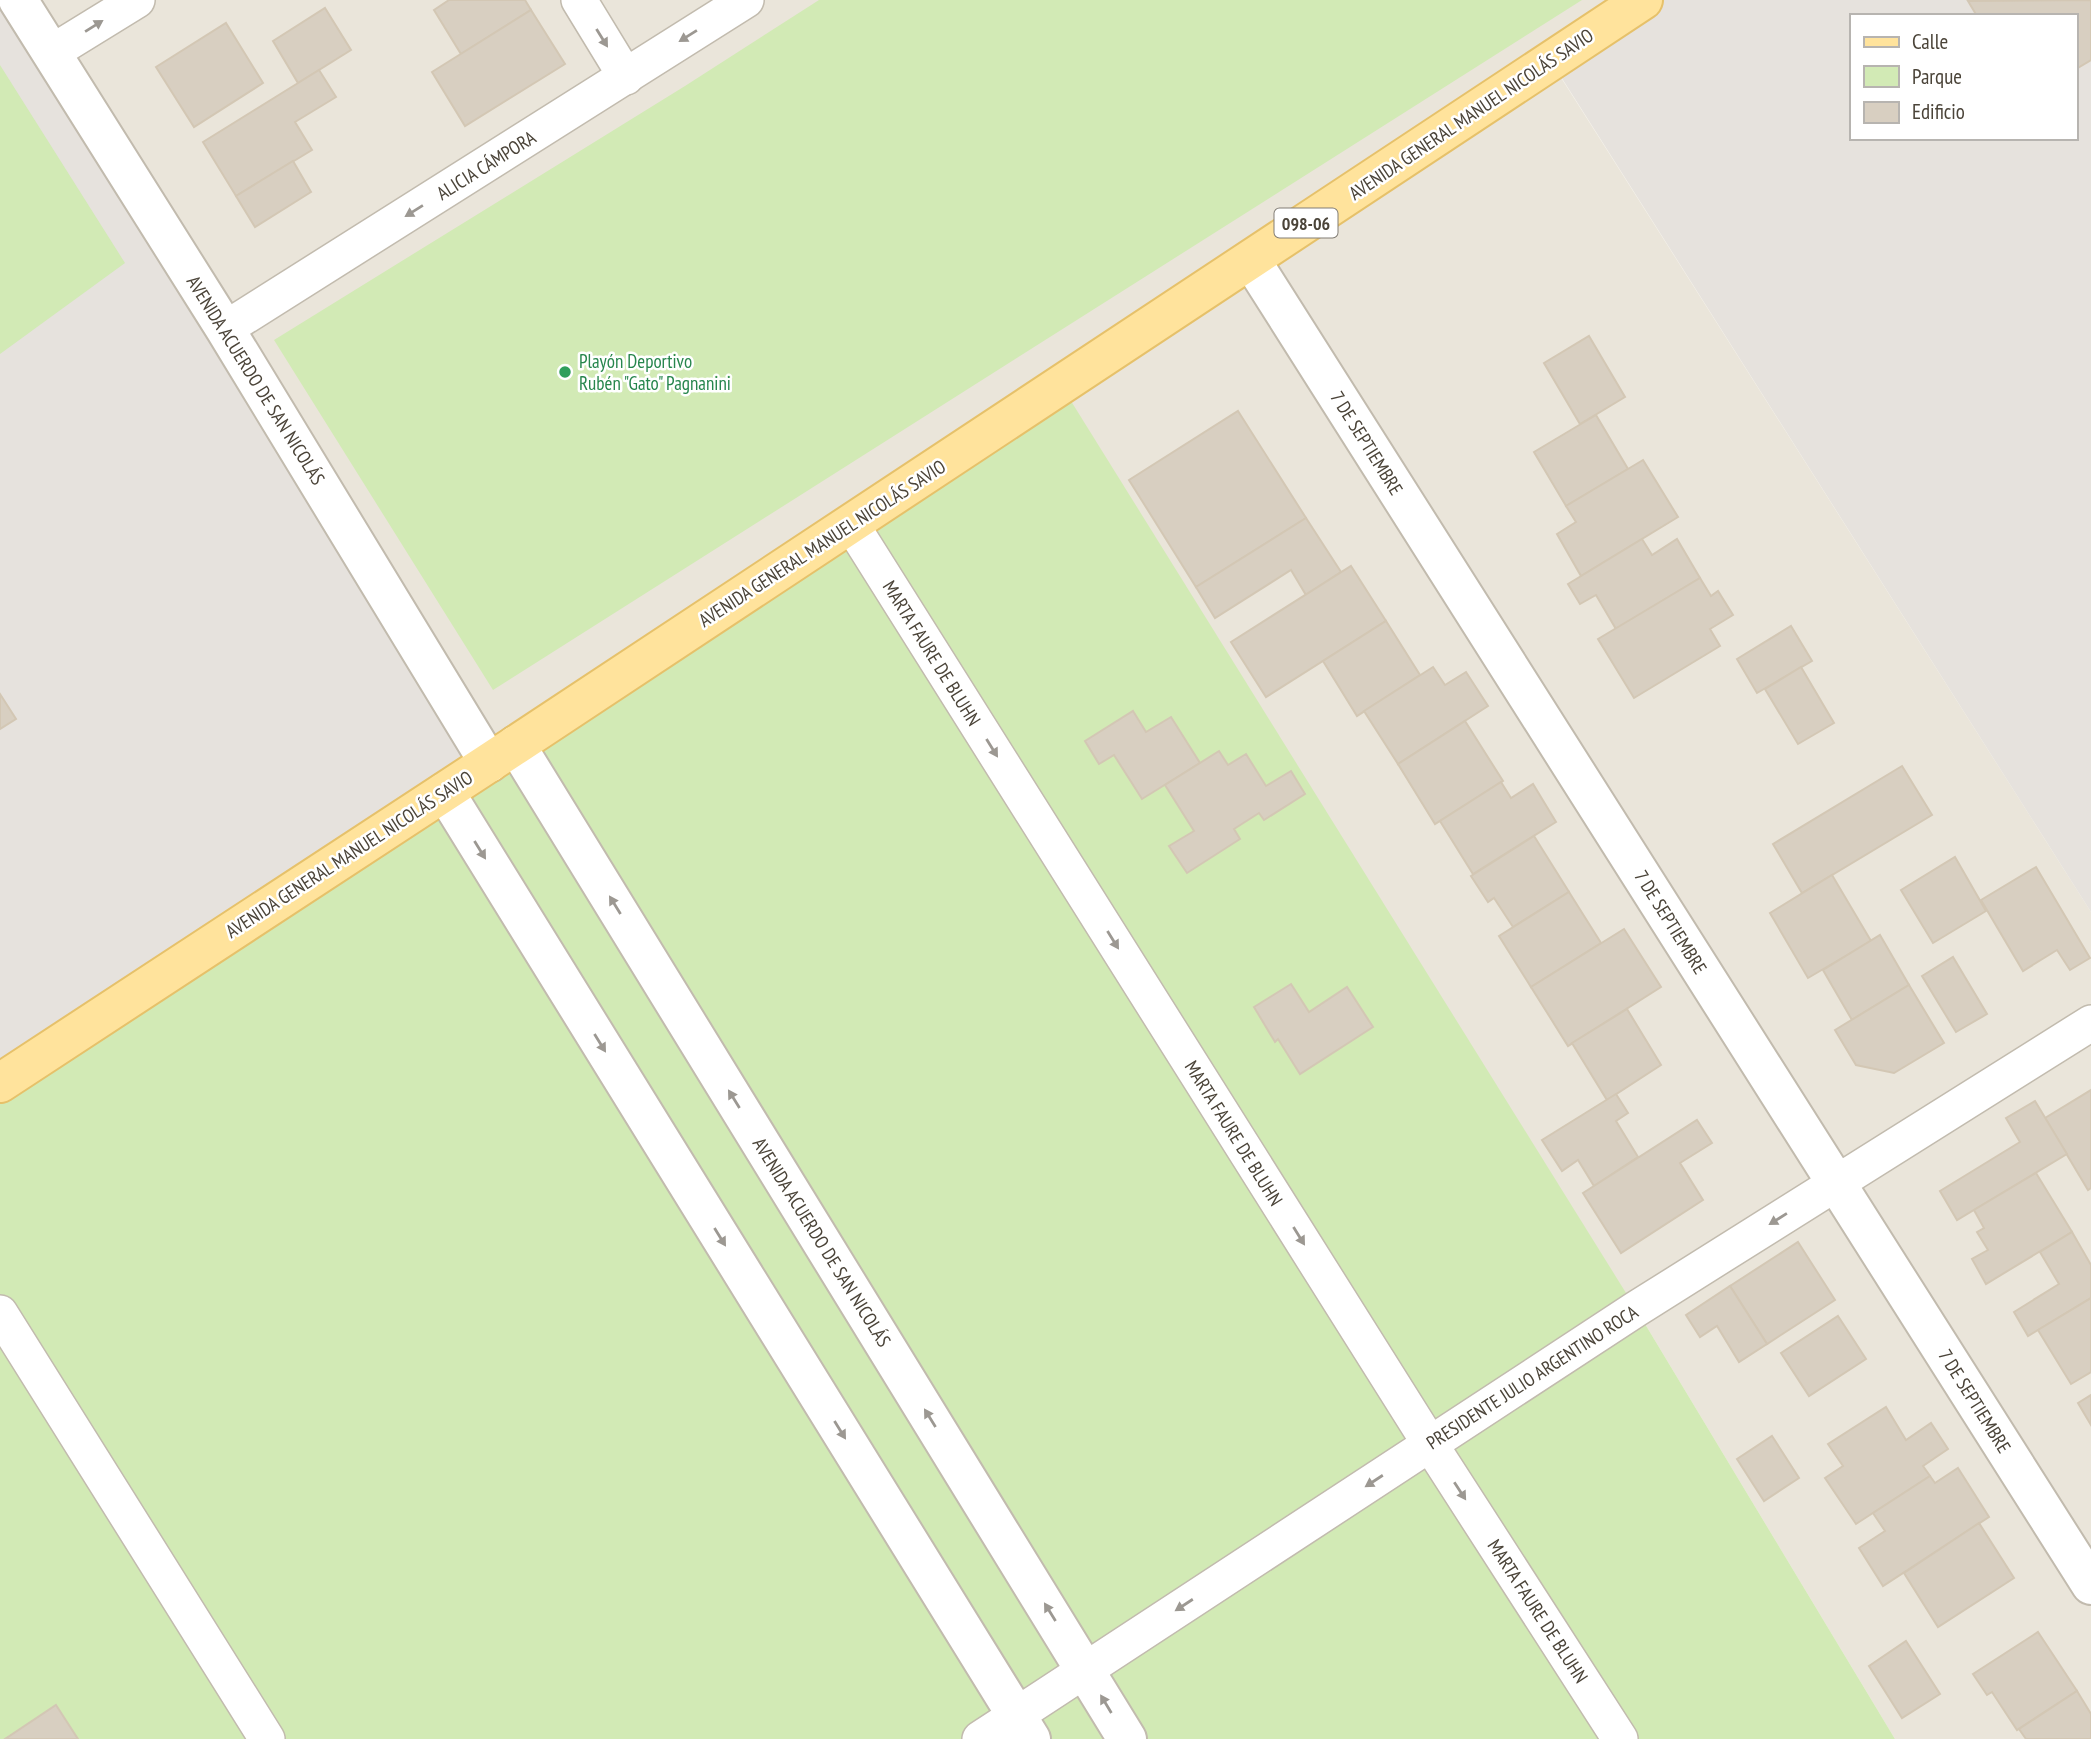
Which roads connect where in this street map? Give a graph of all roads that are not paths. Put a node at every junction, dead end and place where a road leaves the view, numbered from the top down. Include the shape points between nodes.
1 (18, 0) edge
2 (136, 0) edge
3 (579, 0) edge
4 (746, 0) edge
5 (1643, 0) edge
6 (51, 53) junction
7 (626, 77) junction
8 (1251, 260) junction
9 (225, 329) junction
10 (851, 524) junction
11 (503, 754) junction
12 (445, 792) junction
13 (2091, 1023) edge
14 (0, 1083) edge
15 (1836, 1183) junction
16 (0, 1313) edge
17 (1430, 1444) junction
18 (2091, 1585) edge
19 (1085, 1670) junction
20 (1023, 1727) edge
21 (253, 1734) edge
22 (979, 1739) edge
23 (1127, 1739) edge
24 (1620, 1739) edge

1 - 6 street, AVENIDA ACUERDO DE SAN NICOLÁS
6 -> 2 street
3 -> 7 street
4 -> 7 street, ALICIA CÁMPORA
5 - 8 main road, AVENIDA GENERAL MANUEL NICOLÁS SAVIO / 098-06
6 - 9 street, AVENIDA ACUERDO DE SAN NICOLÁS
7 -> 9 street, ALICIA CÁMPORA
8 - 10 main road, AVENIDA GENERAL MANUEL NICOLÁS SAVIO / 098-06
8 - 15 street, 7 DE SEPTIEMBRE
9 - 11 street, AVENIDA ACUERDO DE SAN NICOLÁS
10 - 11 main road, AVENIDA GENERAL MANUEL NICOLÁS SAVIO
10 -> 17 street, MARTA FAURE DE BLUHN
11 - 12 main road, AVENIDA GENERAL MANUEL NICOLÁS SAVIO
19 -> 11 street, AVENIDA ACUERDO DE SAN NICOLÁS
12 - 14 main road, AVENIDA GENERAL MANUEL NICOLÁS SAVIO
12 -> 20 street
13 - 15 street, PRESIDENTE JULIO ARGENTINO ROCA
15 -> 17 street, PRESIDENTE JULIO ARGENTINO ROCA
15 - 18 street, 7 DE SEPTIEMBRE
16 - 21 street
17 -> 19 street, PRESIDENTE JULIO ARGENTINO ROCA
17 -> 24 street, MARTA FAURE DE BLUHN
19 - 20 street, PRESIDENTE JULIO ARGENTINO ROCA
23 -> 19 street, AVENIDA ACUERDO DE SAN NICOLÁS
20 - 22 street, PRESIDENTE JULIO ARGENTINO ROCA

